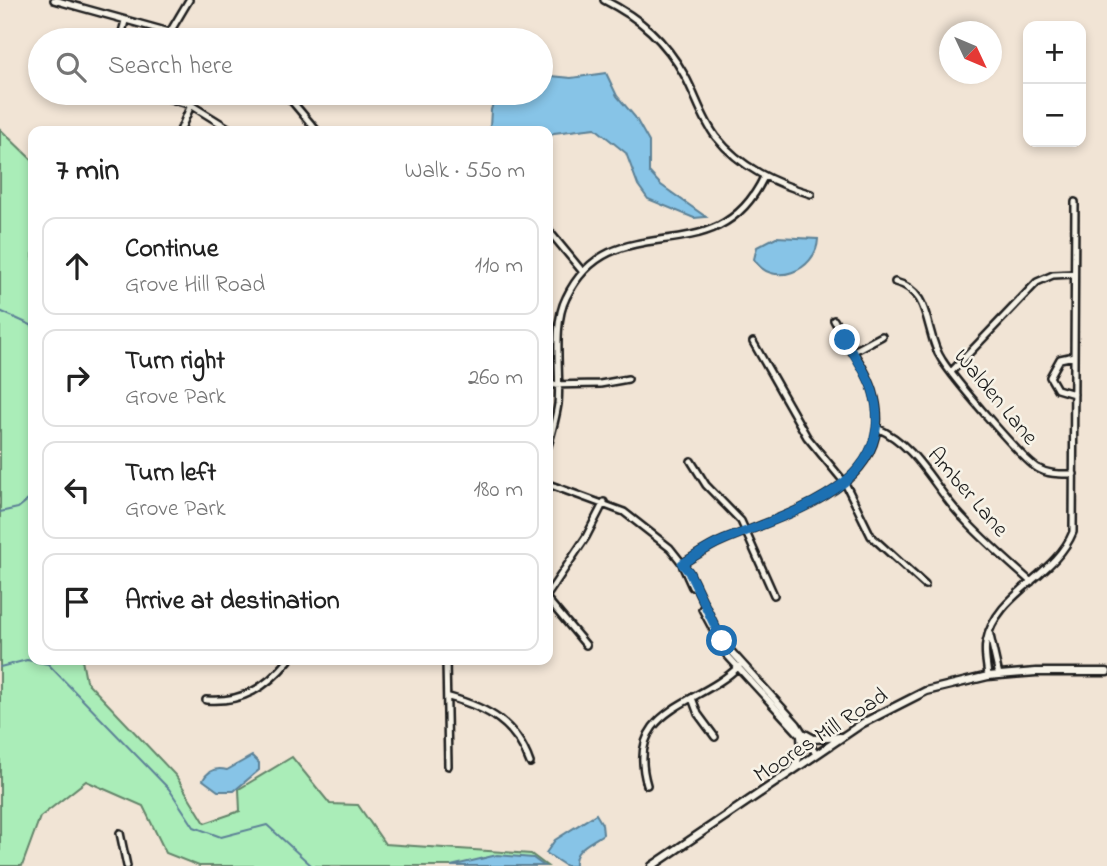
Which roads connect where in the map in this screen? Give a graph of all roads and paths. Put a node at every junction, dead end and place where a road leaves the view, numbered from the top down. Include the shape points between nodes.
1 (54, 0) edge
2 (84, 0) edge
3 (189, 0) edge
4 (604, 0) edge
5 (81, 9) junction
6 (125, 20) junction
7 (123, 28) edge
8 (155, 28) edge
9 (172, 28) edge
10 (191, 105) edge
11 (193, 105) edge
12 (295, 105) edge
13 (182, 126) edge
14 (225, 126) edge
15 (313, 126) edge
16 (764, 177) junction
17 (811, 194) dead end
18 (1075, 202) dead end
19 (553, 236) edge
20 (582, 271) junction
21 (1074, 274) junction
22 (895, 282) dead end
23 (834, 320) dead end
24 (882, 336) dead end
25 (753, 342) dead end
26 (852, 352) junction
27 (1074, 356) junction
28 (952, 372) junction
29 (628, 379) dead end
30 (553, 385) edge
31 (559, 385) junction
32 (1074, 394) junction
33 (553, 426) edge
34 (877, 428) junction
35 (691, 461) dead end
36 (1074, 474) junction
37 (845, 483) junction
38 (553, 486) edge
39 (604, 502) junction
40 (747, 531) junction
41 (682, 564) junction
42 (1031, 582) junction
43 (925, 585) dead end
44 (553, 587) edge
45 (774, 595) dead end
46 (553, 606) edge
47 (989, 631) junction
48 (586, 645) dead end
49 (284, 665) edge
50 (446, 665) edge
51 (740, 665) junction
52 (1107, 673) edge
53 (999, 675) junction
54 (988, 676) junction
55 (449, 697) junction
56 (692, 698) junction
57 (206, 700) dead end
58 (715, 737) dead end
59 (804, 737) junction
60 (842, 737) junction
61 (816, 754) junction
62 (530, 763) dead end
63 (448, 765) dead end
64 (793, 769) junction
65 (647, 785) dead end
66 (120, 833) dead end
67 (127, 866) edge
68 (653, 866) edge

1 - 5 street
2 - 5 street
3 - 9 street
4 - 16 street via 639,20 657,37 685,76 716,137
5 - 6 street
6 - 7 street
6 - 8 street
10 - 13 street
11 - 14 street
12 - 15 street
16 - 17 street
16 - 20 street via 747,207 728,223 705,233 632,243
18 - 21 street
19 - 20 street
20 - 31 street via 562,308
21 - 27 street
21 - 28 street via 1037,282
22 - 28 street, Walden Lane via 909,287 923,304 937,351
23 - 26 street
24 - 26 street
25 - 37 street via 807,437
26 - 34 street via 872,389
27 - 32 street
27 - 32 street via 1060,359 1050,377 1057,389
28 - 36 street, Walden Lane via 1037,467 1052,474
29 - 31 street
30 - 31 street
31 - 33 street
32 - 36 street
34 - 37 street via 869,454
34 - 42 street, Amber Lane via 909,448 961,516
35 - 40 street
36 - 42 street via 1073,532 1067,547
37 - 40 street via 788,515
37 - 43 street via 872,536
38 - 39 street
39 - 41 street via 641,522
39 - 44 street
40 - 41 street
40 - 45 street
41 - 51 street via 719,636
42 - 47 street via 1000,610
46 - 48 street
47 - 53 street
47 - 54 street via 985,646
49 - 57 street via 252,693 228,701
50 - 55 street
51 - 56 street via 715,687
51 - 59 street
52 - 53 street, Moores Mill Road
53 - 54 street, Moores Mill Road
54 - 60 street, Moores Mill Road via 926,691
55 - 62 street via 482,707 502,720 519,739
55 - 63 street
56 - 58 street
56 - 65 street via 668,709 651,729 643,755
59 - 60 street
59 - 61 street
59 - 64 street
60 - 61 street, Moores Mill Road
61 - 64 street, Moores Mill Road
64 - 68 street, Moores Mill Road
66 - 67 street

